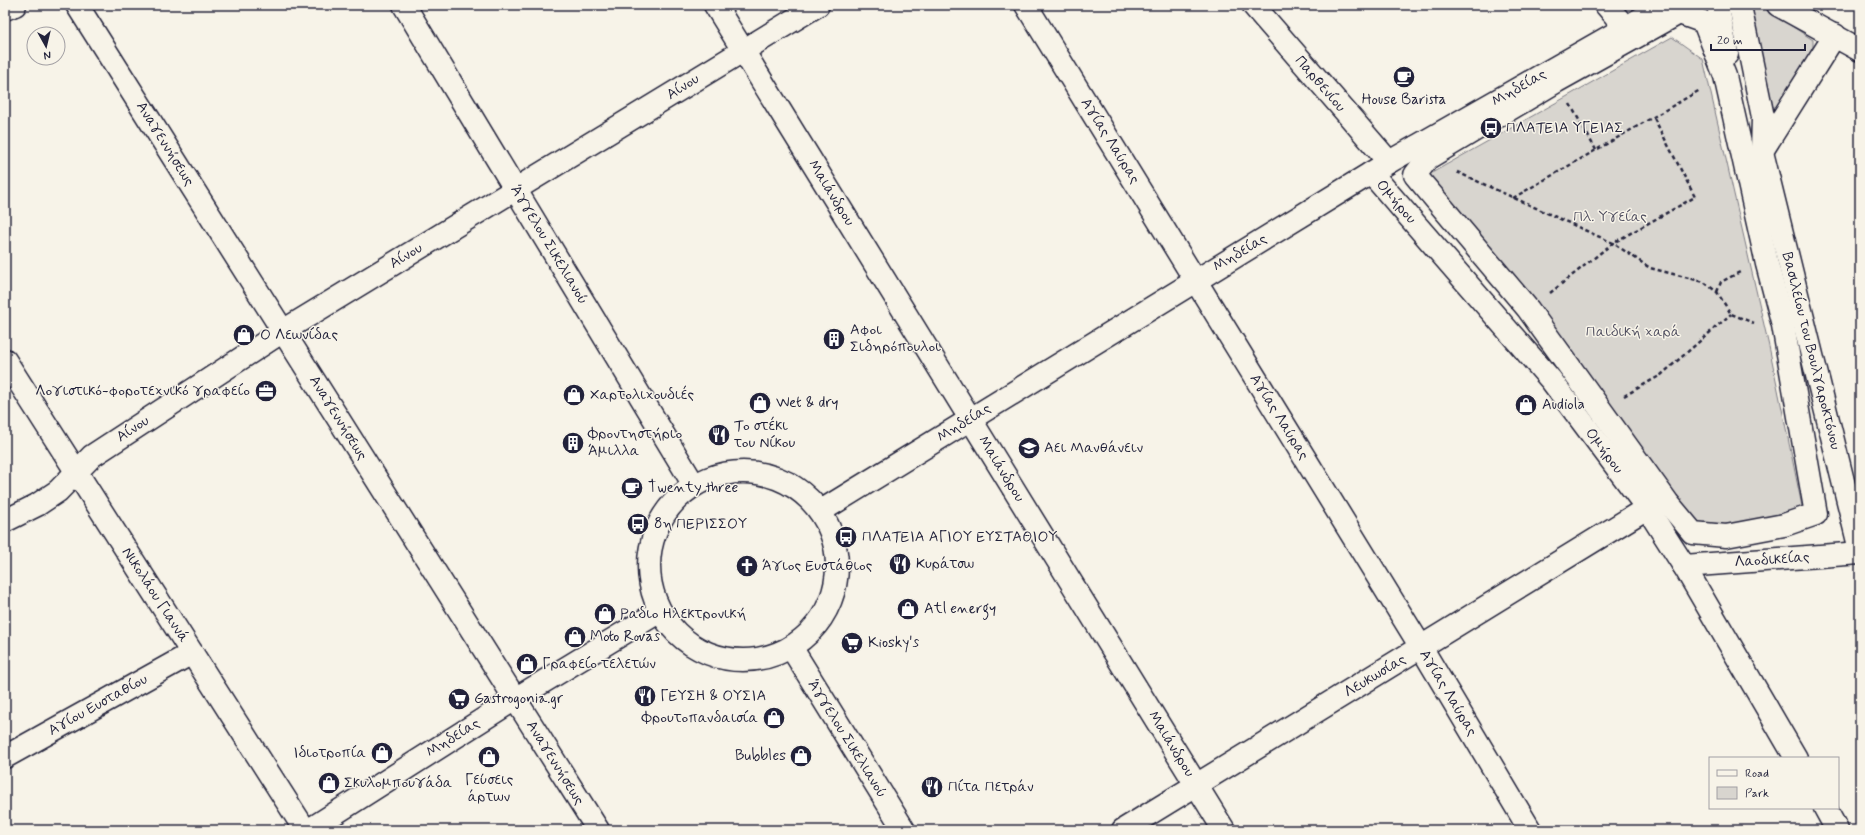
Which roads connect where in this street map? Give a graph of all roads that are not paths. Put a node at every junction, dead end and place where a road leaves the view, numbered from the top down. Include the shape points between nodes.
1 (15, 5) edge
2 (77, 5) edge
3 (404, 5) edge
4 (715, 5) edge
5 (818, 5) edge
6 (1026, 5) edge
7 (1253, 5) edge
8 (1606, 5) edge
9 (1665, 5) edge
10 (1720, 5) edge
11 (1738, 5) edge
12 (1778, 5) edge
13 (5, 9) edge
14 (1625, 27) junction
15 (1834, 36) junction
16 (743, 50) junction
17 (1860, 50) edge
18 (1762, 152) junction
19 (1380, 167) junction
20 (516, 190) junction
21 (1196, 280) junction
22 (283, 331) junction
23 (5, 360) edge
24 (1600, 409) joint
25 (971, 419) junction
26 (76, 472) junction
27 (694, 485) junction
28 (1647, 508) junction
29 (821, 511) junction
30 (5, 521) edge
31 (1860, 550) edge
32 (1860, 553) edge
33 (1684, 566) junction
34 (660, 612) junction
35 (791, 647) junction
36 (1421, 647) junction
37 (192, 653) junction
38 (515, 699) junction
39 (1795, 757) edge
40 (5, 758) edge
41 (1196, 785) junction
42 (1826, 809) edge
43 (305, 830) edge
44 (309, 830) edge
45 (598, 830) edge
46 (904, 830) edge
47 (1123, 830) edge
48 (1224, 830) edge
49 (1530, 830) edge
50 (1838, 830) edge

1 - 13 street
2 - 22 street, Αναγεννήσεως
3 - 20 street, Άγγελου Σικελιανού
4 - 16 street, Μαιάνδρου
5 - 16 street, Αίνου
6 - 21 street, Αγίας Λαύρας
7 - 19 street, Παρθενίου
8 - 14 street
9 - 14 street, Μηδείας
10 - 18 street, Βασιλείου του Βουλγαροκτόνου via 1719,13 1741,118
11 - 18 street, Βασιλείου του Βουλγαροκτόνου via 1763,118
12 - 15 street
14 - 19 street, Μηδείας
15 - 17 street
15 - 18 street
16 - 20 street, Αίνου
16 - 25 street, Μαιάνδρου
18 - 31 street, Βασιλείου του Βουλγαροκτόνου
19 - 21 street, Μηδείας
19 - 28 street, Ομήρου via 1551,380
20 - 22 street, Αίνου
20 - 27 street, Άγγελου Σικελιανού
21 - 25 street, Μηδείας
21 - 36 street, Αγίας Λαύρας
22 - 26 street, Αίνου via 92,456
22 - 38 street, Αναγεννήσεως
23 - 26 street, Νικολάου Γιαννά
24 - 24 street via 1693,533 1726,536 1784,525 1816,514 1783,324 1725,76 1704,22 1680,13 1557,81 1428,158 1415,175 1528,309
25 - 29 street, Μηδείας
25 - 41 street, Μαιάνδρου
26 - 30 street, Αίνου via 58,491
26 - 37 street, Νικολάου Γιαννά
27 - 29 street via 721,474 750,472 779,479 804,494
27 - 34 street via 670,505 654,532 648,562 651,586
28 - 33 street, Ομήρου
28 - 36 street, Λευκωσίας
29 - 35 street via 835,544 837,574 830,603 814,628
32 - 33 street, Λαοδικείας
33 - 39 street, Ομήρου
34 - 35 street via 685,641 709,654 737,660 765,658
34 - 38 street, Μηδείας
35 - 46 street, Άγγελου Σικελιανού
36 - 41 street, Λευκωσίας
36 - 49 street, Αγίας Λαύρας
37 - 40 street, Αγίου Ευσταθίου
37 - 43 street, Νικολάου Γιαννά
38 - 44 street, Μηδείας
38 - 45 street, Αναγεννήσεως
41 - 47 street, Λευκωσίας
41 - 48 street, Μαιάνδρου
42 - 50 street

